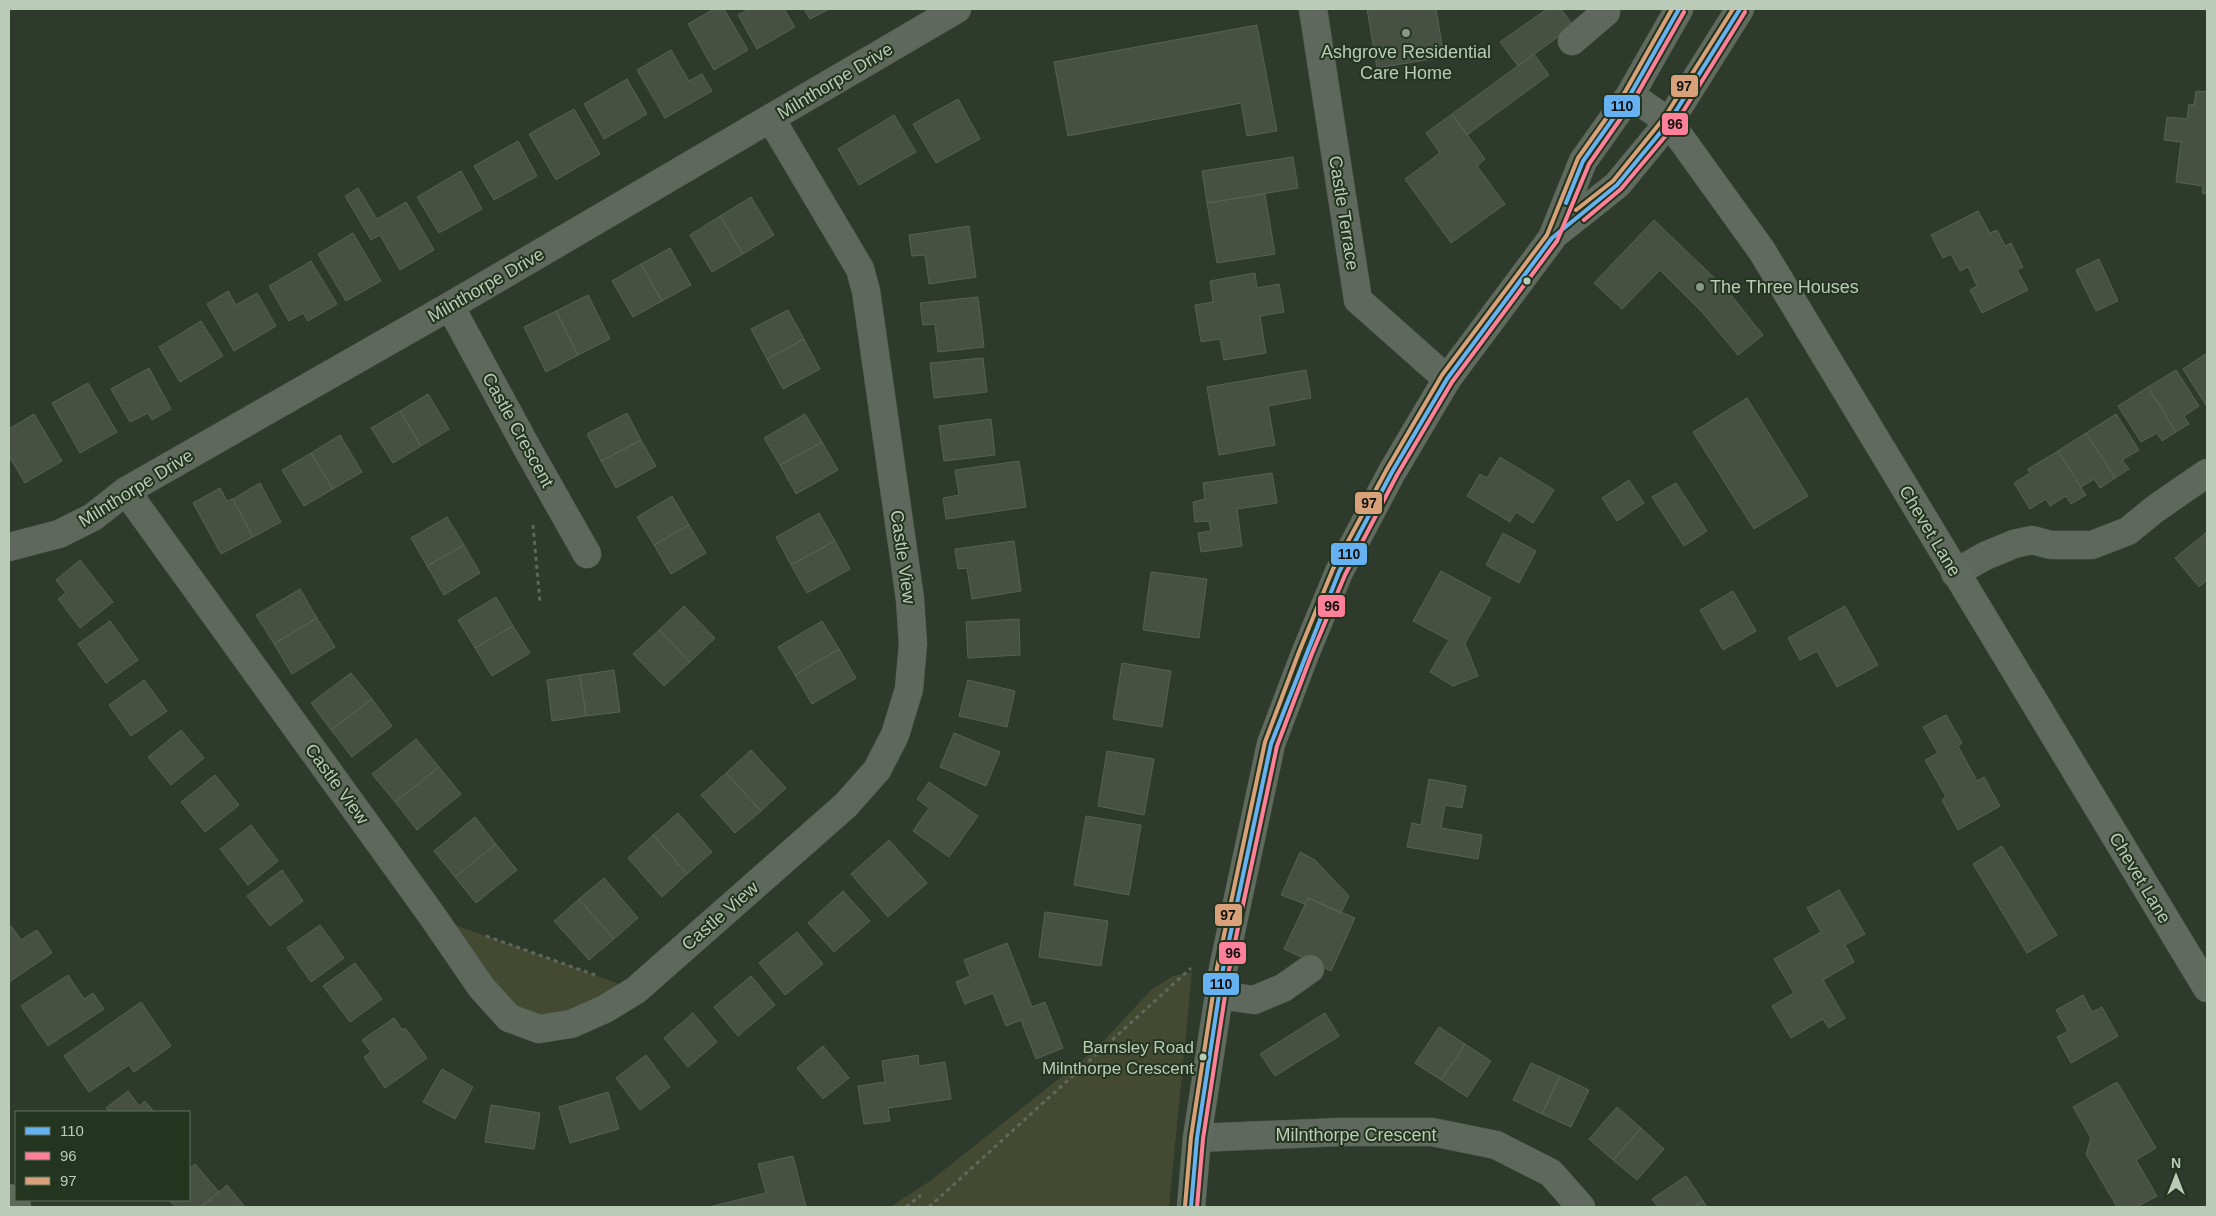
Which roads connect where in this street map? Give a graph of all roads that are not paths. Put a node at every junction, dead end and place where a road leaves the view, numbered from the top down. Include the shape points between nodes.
1 (957, 9) edge
2 (1312, 9) edge
3 (1603, 9) edge
4 (1679, 9) edge
5 (1740, 9) edge
6 (1572, 41) dead end
7 (1630, 95) junction
8 (771, 119) junction
9 (1670, 122) junction
10 (1552, 238) junction
11 (450, 306) junction
12 (1447, 379) junction
13 (2207, 473) edge
14 (126, 491) junction
15 (9, 547) edge
16 (587, 554) dead end
17 (1955, 573) junction
18 (1310, 969) dead end
19 (1221, 982) junction
20 (2207, 988) edge
21 (1198, 1138) junction
22 (9, 1198) edge
23 (17, 1207) edge
24 (1191, 1207) edge
25 (1581, 1207) edge

1 - 8 street, Milnthorpe Drive
2 - 12 street, Castle Terrace via 1358,300
3 - 6 street via 1606,12
4 - 7 main road
5 - 9 main road
7 - 9 main road, Chevet Lane
7 - 10 main road via 1583,161
8 - 11 street, Milnthorpe Drive
8 - 14 street, Castle View via 860,268 866,291 910,599 913,644 909,689 895,735 877,770 846,805 636,990 605,1009 571,1024 539,1029 509,1018 481,987
9 - 10 main road via 1617,185
9 - 17 main road, Chevet Lane via 1762,251
10 - 12 main road
11 - 14 street, Milnthorpe Drive
11 - 16 street, Castle Crescent
12 - 19 main road via 1392,472 1339,572 1305,654 1272,744
13 - 17 street via 2155,508 2128,532 2092,545 2051,545 2032,540 2014,544
14 - 15 street, Milnthorpe Drive via 93,517 59,534
17 - 20 main road, Chevet Lane
18 - 19 street via 1283,988 1254,1000
19 - 21 main road
21 - 24 main road
21 - 25 street, Milnthorpe Crescent via 1432,1132 1496,1145 1551,1173
22 - 23 street

